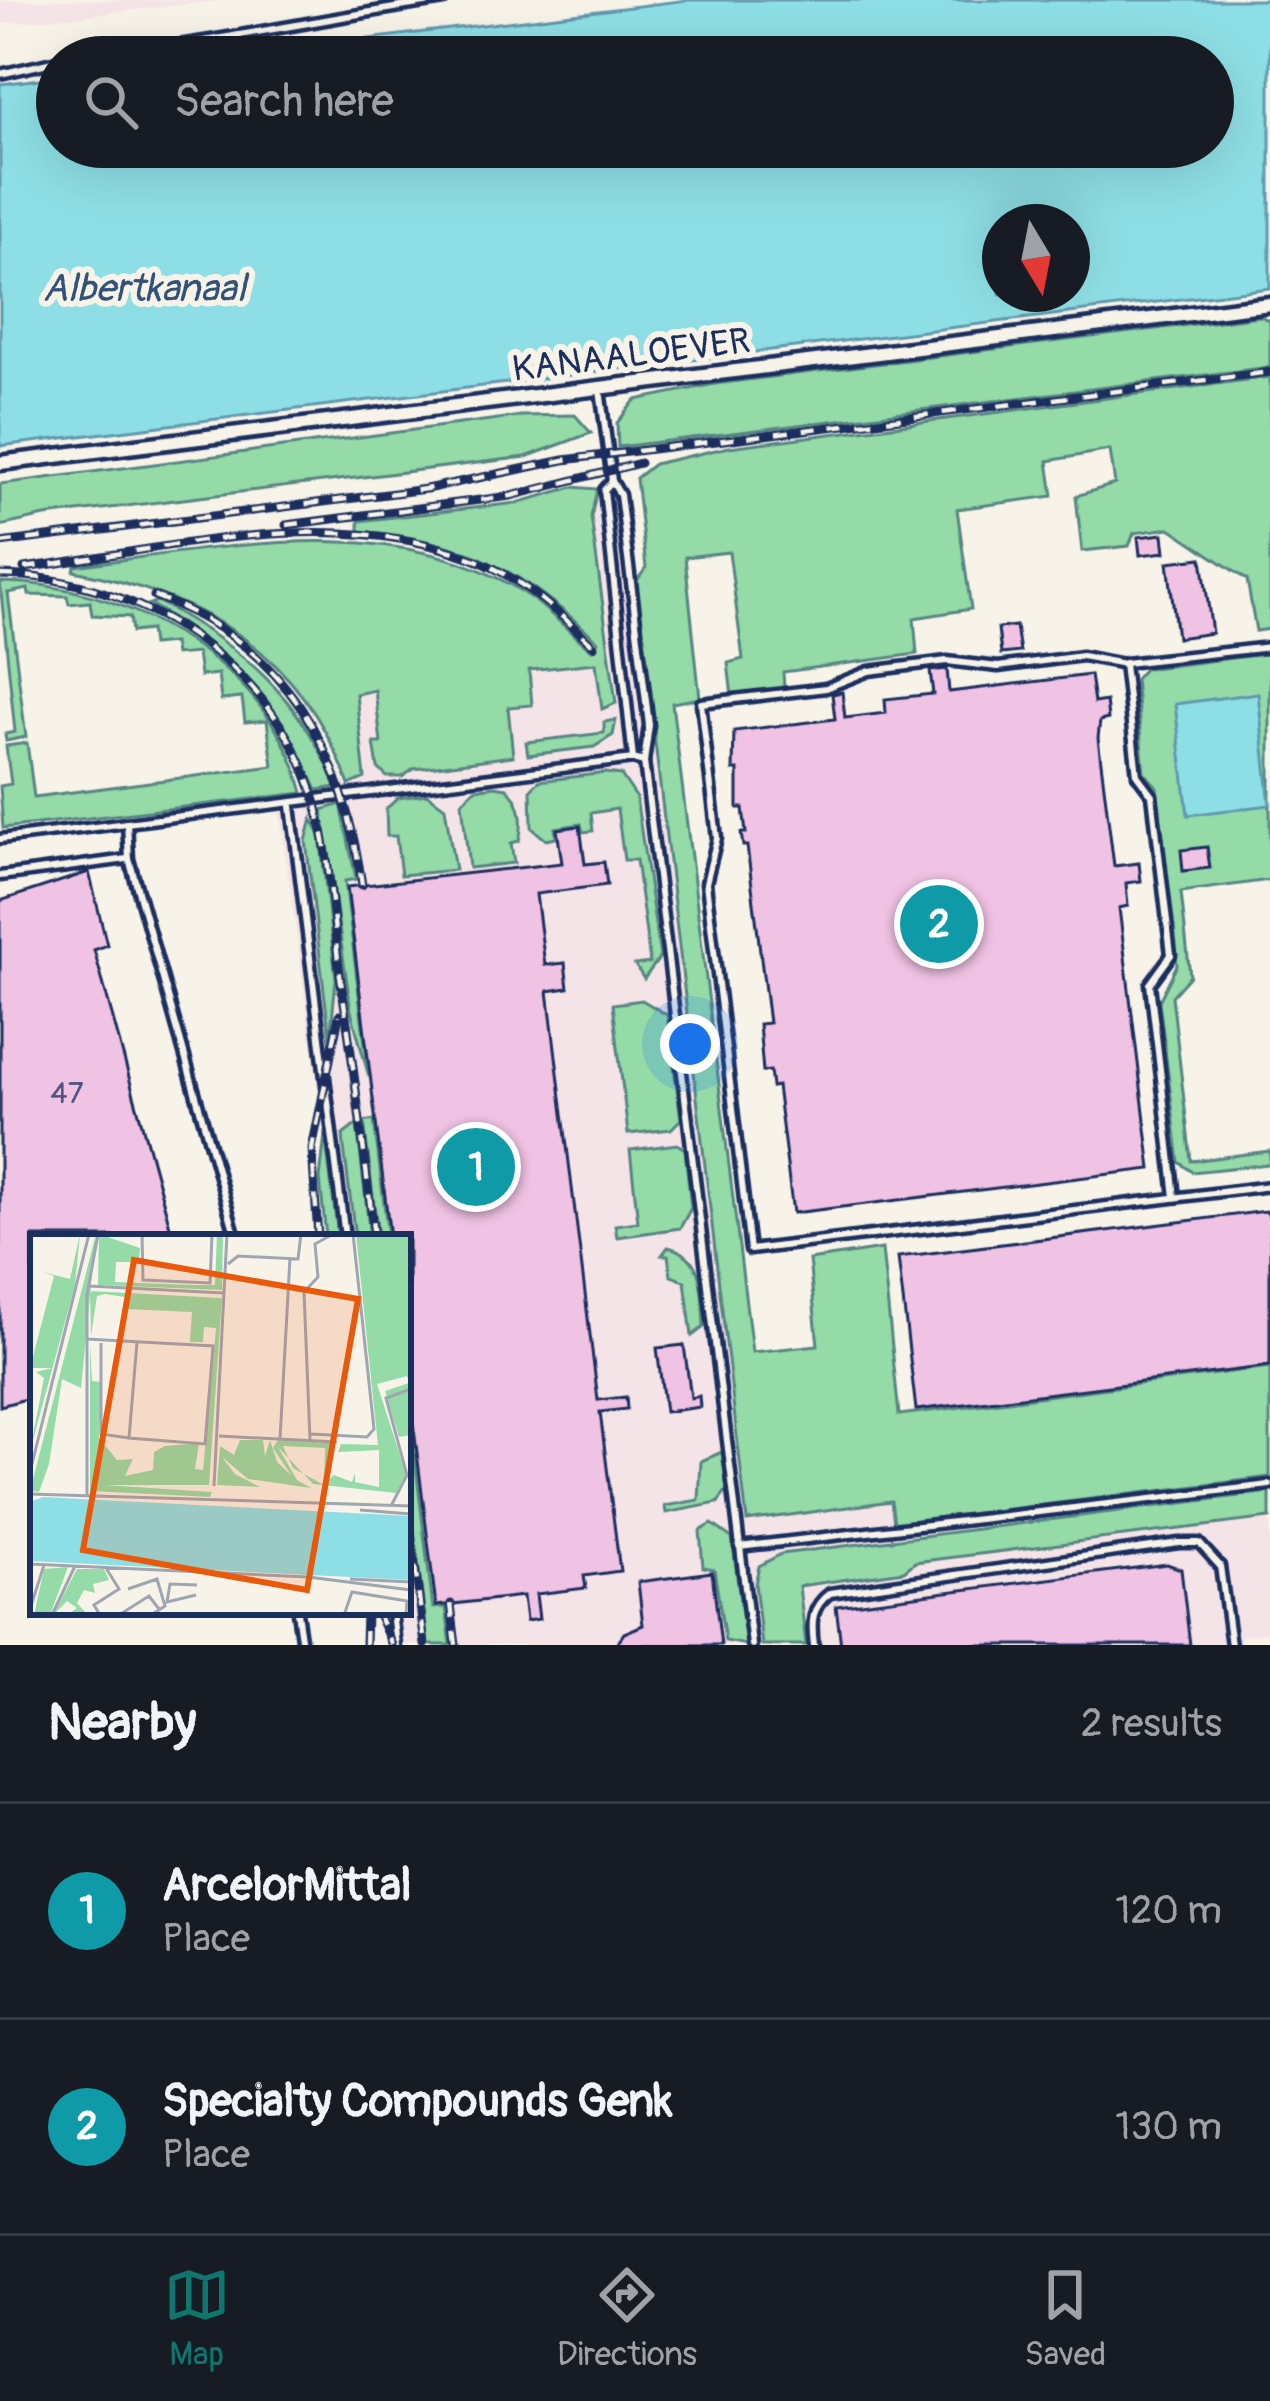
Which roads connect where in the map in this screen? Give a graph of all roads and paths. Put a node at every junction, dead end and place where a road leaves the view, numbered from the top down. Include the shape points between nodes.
1 (444, 0) edge
2 (245, 36) edge
3 (36, 66) edge
4 (0, 74) edge
5 (1270, 304) edge
6 (600, 388) junction
7 (0, 463) edge
8 (612, 481) junction
9 (1270, 647) edge
10 (1124, 664) junction
11 (633, 759) junction
12 (644, 762) junction
13 (291, 804) junction
14 (127, 824) junction
15 (0, 838) edge
16 (129, 859) junction
17 (0, 876) edge
18 (1270, 1186) edge
19 (1174, 1197) junction
20 (235, 1234) edge
21 (345, 1234) edge
22 (1270, 1485) edge
23 (740, 1547) junction
24 (297, 1615) edge
25 (392, 1615) edge
26 (302, 1645) edge
27 (396, 1645) edge
28 (752, 1645) edge
29 (814, 1645) edge
30 (1231, 1645) edge

1 - 2 lane
3 - 4 lane
5 - 6 street, KANAALOEVER
6 - 7 street, KANAALOEVER
6 - 8 lane
8 - 11 lane via 604,490
8 - 12 lane via 649,725
9 - 10 lane
10 - 19 lane via 1137,775 1152,795 1171,956 1150,984
10 - 19 lane via 1082,656 998,667 947,661 700,704 717,838 706,883 750,1250
11 - 12 lane
11 - 13 lane
12 - 23 lane
13 - 14 lane
13 - 21 lane
14 - 15 lane
14 - 16 lane
16 - 17 lane
16 - 20 lane
18 - 19 lane
22 - 23 lane
23 - 28 lane
24 - 26 lane
25 - 27 lane
29 - 30 lane via 812,1617 830,1593 1179,1543 1199,1544 1220,1566

